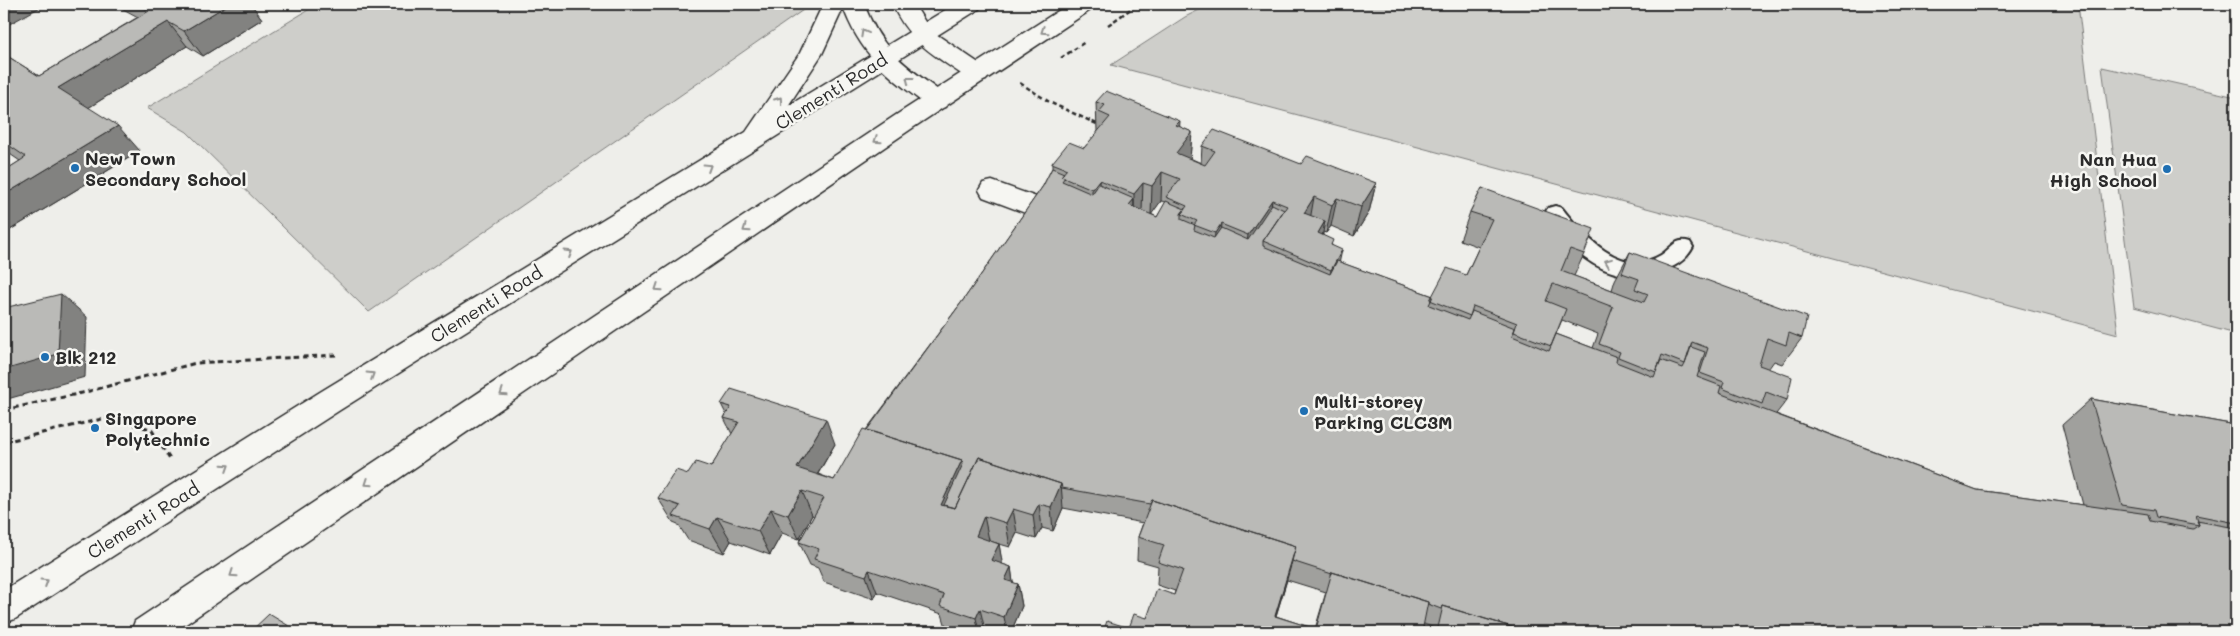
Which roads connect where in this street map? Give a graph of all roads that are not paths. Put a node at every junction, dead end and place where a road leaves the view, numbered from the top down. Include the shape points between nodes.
1 (834, 4) edge
2 (853, 4) edge
3 (903, 4) edge
4 (971, 4) edge
5 (1084, 4) edge
6 (922, 35) junction
7 (882, 59) junction
8 (978, 74) junction
9 (937, 101) junction
10 (751, 140) junction
11 (992, 190) dead end
12 (1044, 210) edge
13 (1555, 213) edge
14 (1684, 247) dead end
15 (4, 608) edge
16 (147, 632) edge

10 -> 1 main road via 811,55
7 -> 2 main road via 862,32
3 - 6 main road
4 - 6 main road, Clementi Road
5 -> 8 main road
6 - 7 main road, Clementi Road
6 - 8 main road
9 -> 7 main road
7 - 10 main road, Clementi Road
8 - 9 main road
9 -> 16 main road
15 -> 10 main road, Clementi Road via 362,380
11 - 12 main road
14 -> 13 lane via 1668,262 1644,269 1616,265 1594,256 1571,235

